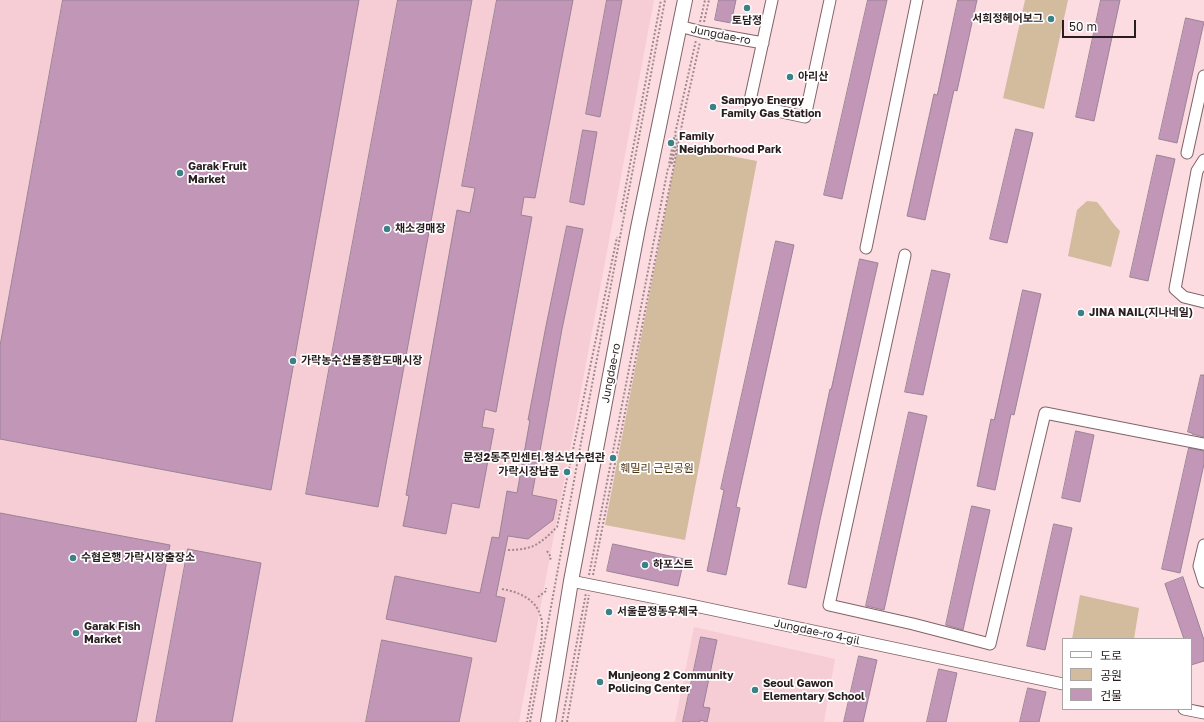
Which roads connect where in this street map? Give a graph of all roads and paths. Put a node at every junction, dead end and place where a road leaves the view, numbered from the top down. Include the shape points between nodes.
1 (661, 0) edge
2 (665, 0) edge
3 (684, 0) edge
4 (705, 0) edge
5 (709, 0) edge
6 (772, 0) edge
7 (830, 0) edge
8 (917, 0) edge
9 (679, 26) junction
10 (700, 31) junction
11 (763, 43) junction
12 (1204, 76) edge
13 (673, 149) joint
14 (1187, 153) dead end
15 (1204, 160) edge
16 (621, 212) dead end
17 (617, 237) dead end
18 (866, 248) dead end
19 (905, 255) dead end
20 (1204, 302) edge
21 (1204, 444) edge
22 (1204, 545) edge
23 (508, 550) dead end
24 (547, 551) dead end
25 (550, 560) dead end
26 (571, 581) junction
27 (1204, 582) edge
28 (589, 585) junction
29 (546, 588) dead end
30 (502, 589) dead end
31 (538, 597) dead end
32 (1062, 684) edge
33 (1189, 710) edge
34 (1204, 713) edge
35 (528, 722) edge
36 (548, 722) edge
37 (562, 722) edge
38 (567, 722) edge

1 - 16 path
2 - 35 path
3 - 9 main road, Jungdae-ro
4 - 10 path
5 - 10 path
6 - 11 street, Jungdae-ro
7 - 11 street, Jungdae-ro via 805,117 749,105
8 - 18 street
9 - 10 street, Jungdae-ro
9 - 26 main road, Jungdae-ro
10 - 11 street, Jungdae-ro
10 - 28 path
10 - 28 path via 675,134 677,141 666,175 590,564
12 - 14 street
13 - 13 path via 669,164 671,162
15 - 20 street via 1196,171 1175,289 1184,297
17 - 23 path via 558,527 532,546 523,550
19 - 21 street via 829,605 990,644 1045,413
22 - 27 street via 1199,566
24 - 25 path
26 - 28 street, Jungdae-ro 4-gil
26 - 36 main road, Jungdae-ro
28 - 32 street, Jungdae-ro 4-gil
28 - 37 path
28 - 38 path
29 - 31 path
30 - 35 path via 527,597 540,614 542,630
33 - 34 street

